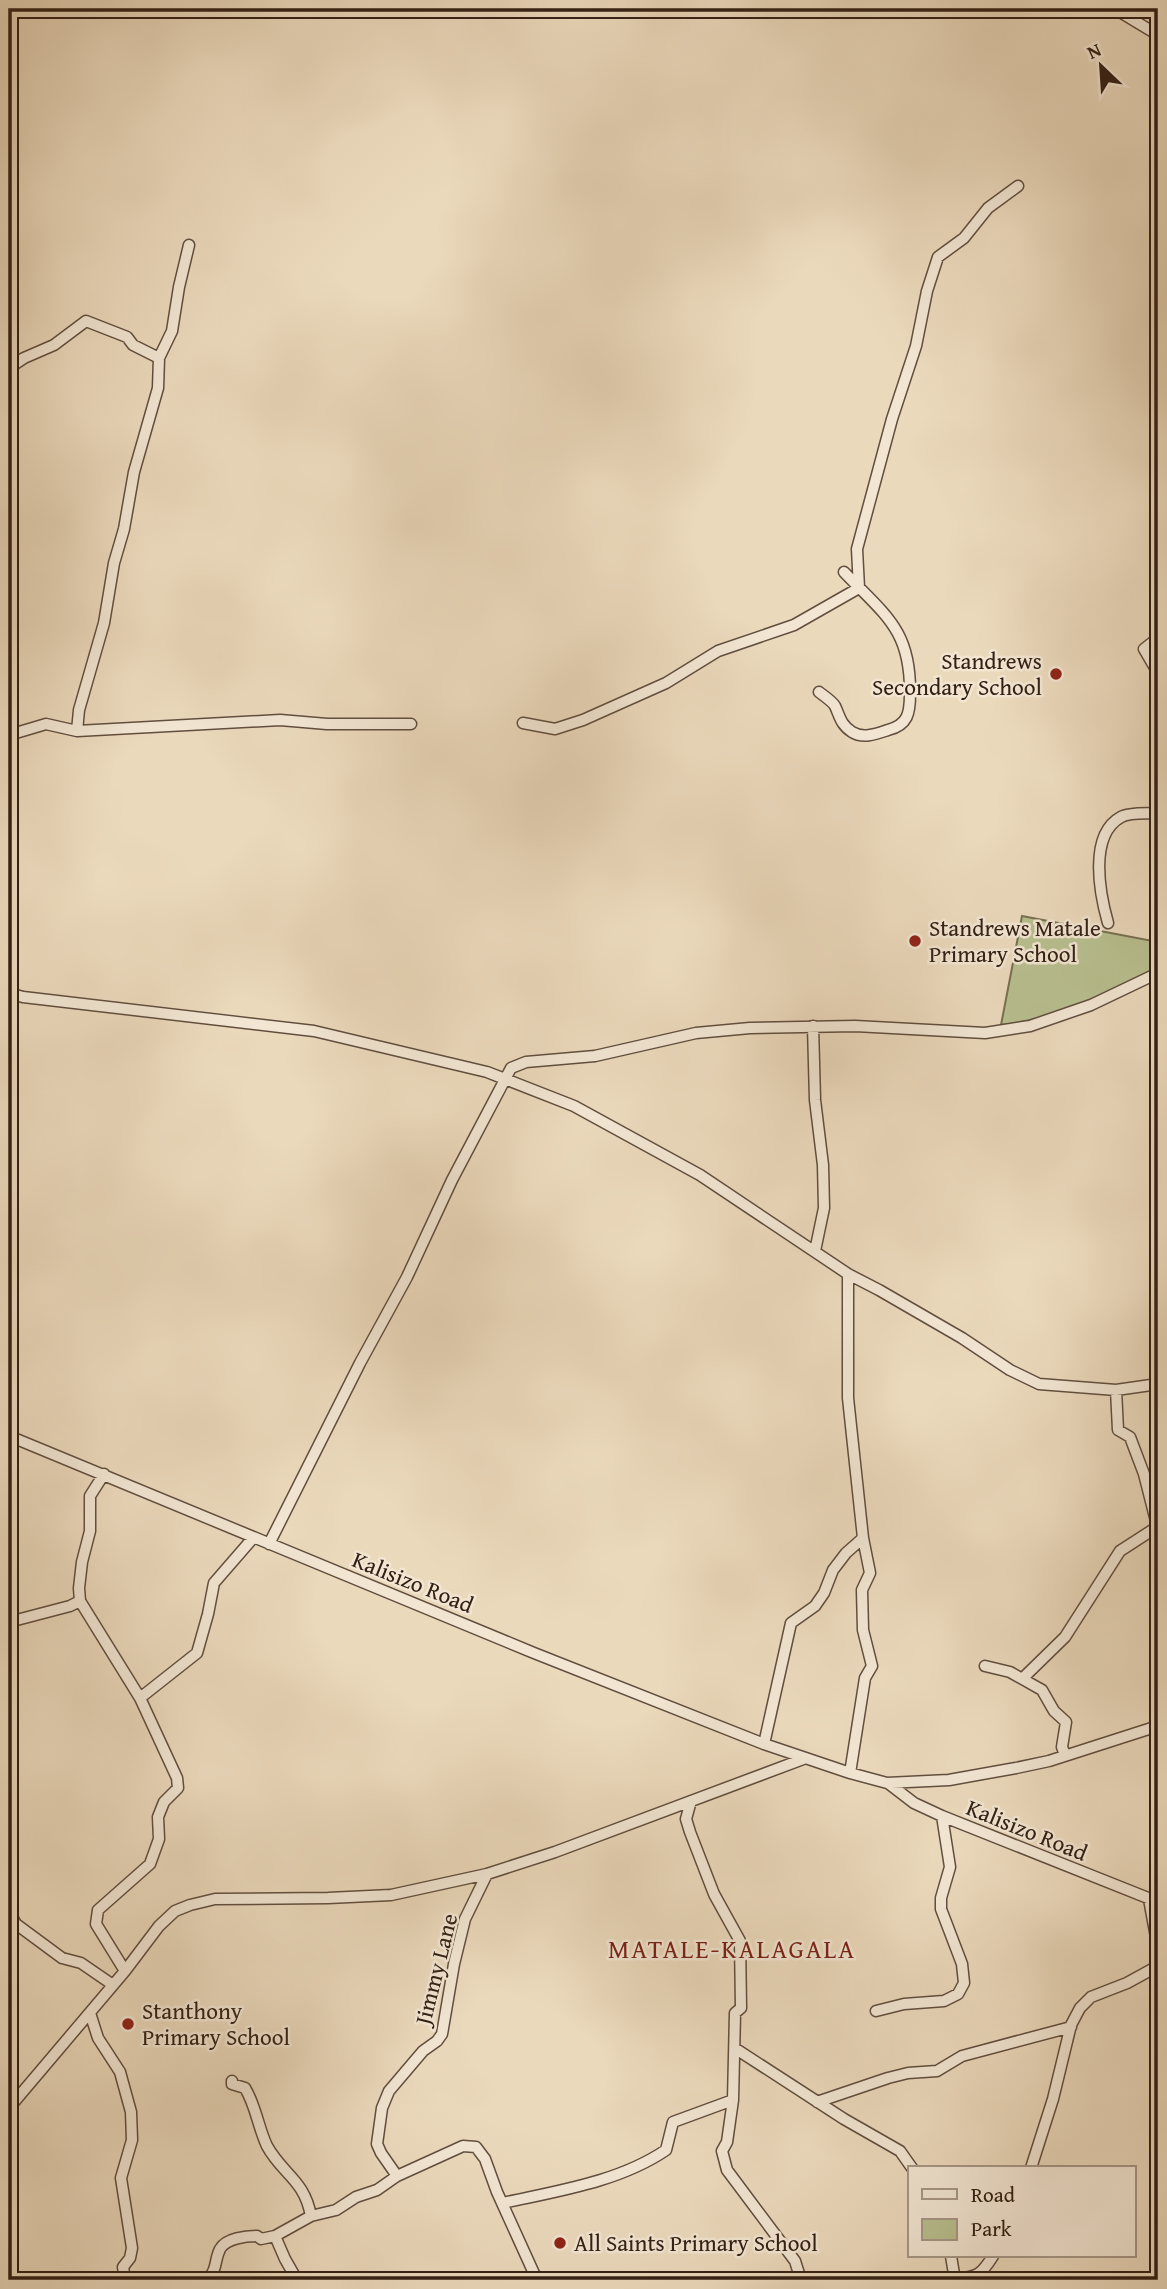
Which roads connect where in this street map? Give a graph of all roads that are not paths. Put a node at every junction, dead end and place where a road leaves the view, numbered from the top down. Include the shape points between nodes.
1 (1115, 9) edge
2 (1158, 35) edge
3 (1018, 186) dead end
4 (189, 245) dead end
5 (159, 358) junction
6 (9, 368) edge
7 (844, 572) dead end
8 (859, 588) junction
9 (1158, 638) edge
10 (1158, 673) edge
11 (819, 692) dead end
12 (523, 723) dead end
13 (411, 724) dead end
14 (77, 731) junction
15 (9, 735) edge
16 (1158, 813) edge
17 (1108, 923) dead end
18 (1158, 973) edge
19 (9, 993) edge
20 (813, 1026) junction
21 (506, 1079) junction
22 (815, 1251) junction
23 (848, 1274) junction
24 (1158, 1384) edge
25 (1116, 1390) junction
26 (9, 1436) edge
27 (104, 1474) junction
28 (1158, 1528) edge
29 (253, 1538) junction
30 (863, 1538) junction
31 (269, 1544) junction
32 (80, 1601) junction
33 (9, 1622) edge
34 (985, 1666) dead end
35 (1023, 1678) junction
36 (140, 1698) junction
37 (1158, 1726) edge
38 (764, 1744) junction
39 (1065, 1755) junction
40 (806, 1758) junction
41 (850, 1773) junction
42 (887, 1783) junction
43 (691, 1801) junction
44 (942, 1816) junction
45 (487, 1874) junction
46 (1154, 1900) edge
47 (9, 1911) edge
48 (1158, 1948) edge
49 (1158, 1966) edge
50 (125, 1971) junction
51 (113, 1984) junction
52 (876, 2011) dead end
53 (90, 2013) junction
54 (1071, 2027) junction
55 (736, 2049) junction
56 (232, 2081) dead end
57 (733, 2100) junction
58 (817, 2102) junction
59 (9, 2108) edge
60 (911, 2166) edge
61 (1032, 2166) edge
62 (397, 2176) junction
63 (502, 2203) junction
64 (312, 2216) junction
65 (275, 2236) junction
66 (951, 2258) edge
67 (992, 2258) edge
68 (955, 2279) edge
69 (125, 2280) edge
70 (207, 2280) edge
71 (297, 2280) edge
72 (537, 2280) edge
73 (801, 2280) edge

1 - 2 street
3 - 8 street via 938,257 857,550
4 - 5 street via 172,331
5 - 6 street via 127,337 86,321 54,345
5 - 14 street via 158,388 134,472
7 - 8 street
8 - 11 street via 894,625 905,647 910,668 909,714 900,727 860,736 844,726 834,704
8 - 12 street via 793,625 718,651 666,683 583,720 555,729
9 - 10 street via 1144,649
13 - 14 street via 280,720
14 - 15 street via 47,724
16 - 17 street via 1122,816 1100,847 1099,883
18 - 20 street via 1091,1005 1030,1026 985,1032
19 - 21 street via 314,1031
20 - 21 street via 706,1032 595,1056 526,1062 511,1068
20 - 22 street via 824,1208
21 - 22 street via 574,1106 700,1175
21 - 31 street
22 - 23 street
23 - 25 street via 1039,1384
23 - 30 street via 848,1398
24 - 25 street
25 - 28 street via 1118,1430 1130,1437
26 - 27 street, Kalisizo Road
27 - 29 street, Kalisizo Road
27 - 32 street via 90,1496
28 - 35 street via 1119,1552 1065,1637
29 - 31 street, Kalisizo Road
29 - 36 street via 214,1583 197,1653
30 - 38 street via 832,1570 815,1606 792,1623
30 - 41 street via 870,1573 862,1590 863,1630 872,1666 865,1678
31 - 38 street, Kalisizo Road
32 - 33 street
32 - 36 street
34 - 35 street
35 - 39 street via 1042,1690 1066,1722
36 - 50 street via 178,1788 164,1802 158,1817 159,1839 150,1864 98,1910 96,1924
37 - 39 street
38 - 40 street, Kalisizo Road
39 - 42 street via 949,1780
40 - 41 street, Kalisizo Road
40 - 43 street
41 - 42 street, Kalisizo Road
42 - 44 street, Kalisizo Road
43 - 45 street
43 - 55 street via 686,1819 690,1832 713,1894 740,1941
44 - 46 street, Kalisizo Road
44 - 52 street via 950,1867 941,1909 962,1964 964,1983 958,1994 944,2001
45 - 50 street via 391,1895 215,1899 190,1905 167,1918
45 - 62 street, Jimmy Lane via 466,1919 442,2034 389,2091 382,2108 377,2144
46 - 48 street
47 - 51 street via 16,1924 62,1958 80,1963
49 - 54 street via 1091,1997
50 - 51 street
51 - 53 street
53 - 59 street
53 - 69 street via 98,2038 120,2072 133,2125 121,2178 132,2248 123,2267
54 - 58 street via 962,2056 937,2071 888,2078
54 - 61 street
55 - 57 street
55 - 58 street
56 - 64 street via 245,2088 266,2144 299,2183
57 - 63 street via 673,2122 666,2150 652,2160 576,2186
57 - 73 street via 722,2151 727,2171 795,2262
58 - 60 street via 900,2151
62 - 63 street via 463,2146 476,2147 485,2158
62 - 64 street via 336,2210
63 - 72 street
64 - 65 street
65 - 70 street via 246,2236 224,2244
65 - 71 street
66 - 68 street
67 - 68 street via 974,2277

